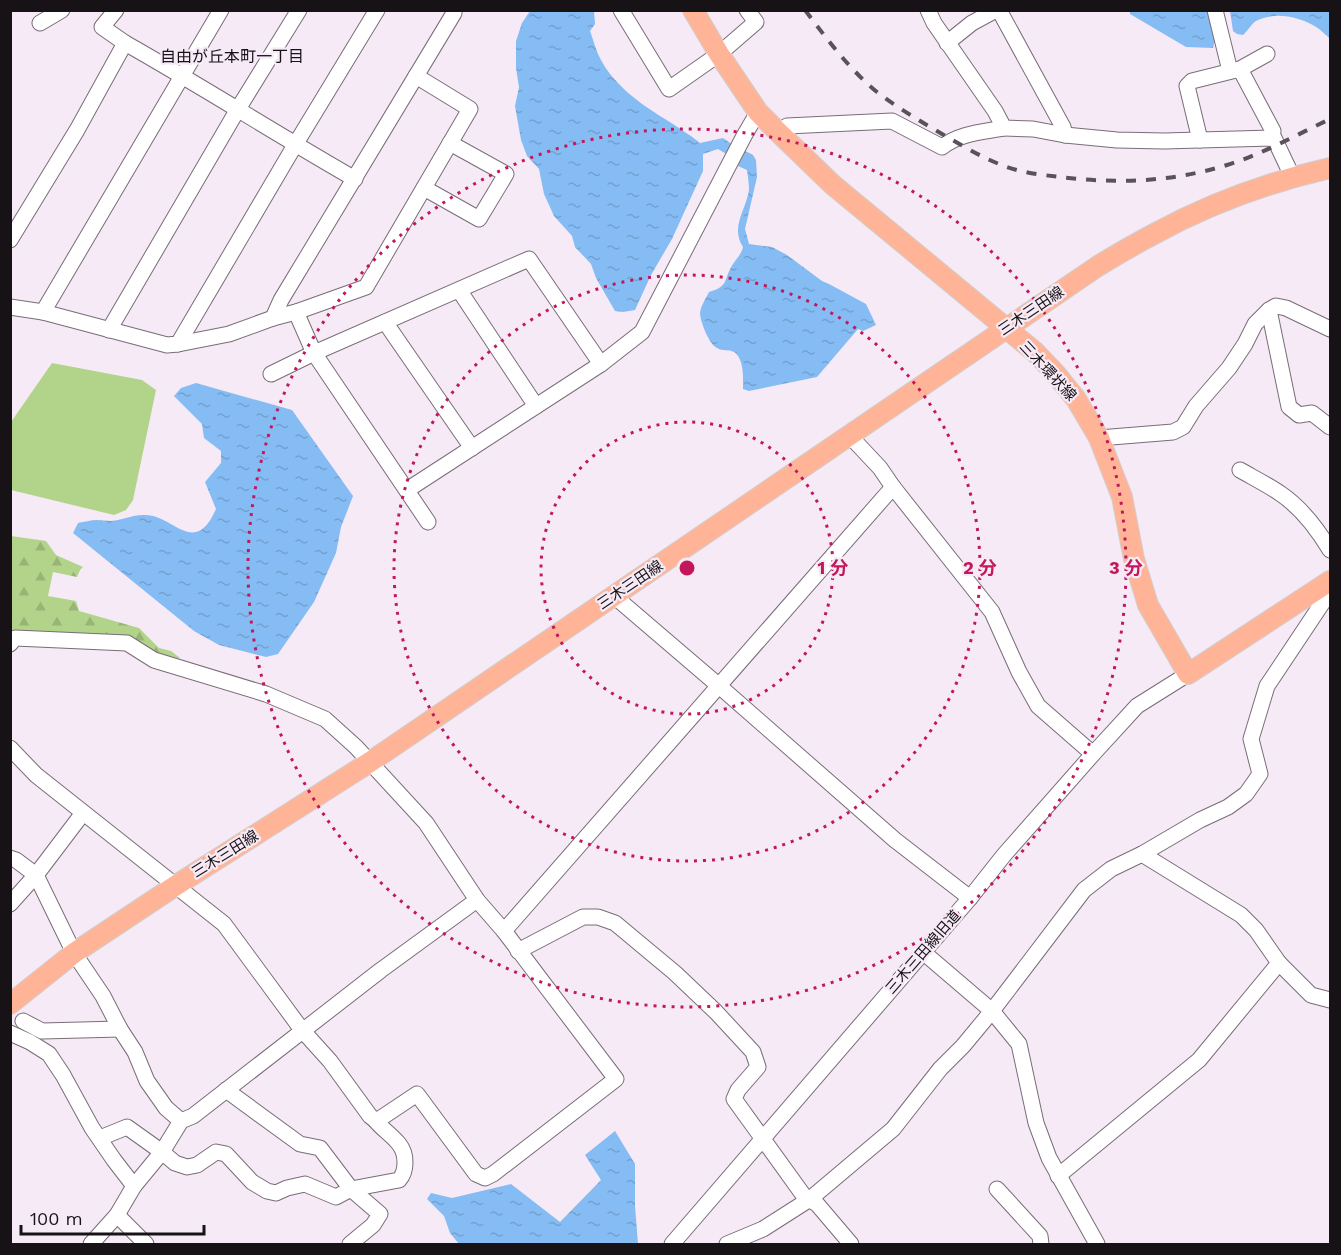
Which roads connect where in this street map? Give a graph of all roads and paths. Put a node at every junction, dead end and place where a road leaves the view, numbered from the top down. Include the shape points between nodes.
1 (62, 10) edge
2 (116, 10) edge
3 (221, 10) edge
4 (299, 10) edge
5 (377, 10) edge
6 (454, 10) edge
7 (621, 10) edge
8 (693, 10) edge
9 (747, 10) edge
10 (928, 10) edge
11 (997, 10) edge
12 (1215, 10) edge
13 (40, 23) dead end
14 (125, 43) junction
15 (948, 43) junction
16 (719, 54) junction
17 (1268, 54) dead end
18 (1235, 70) junction
19 (182, 75) junction
20 (416, 76) junction
21 (238, 109) junction
22 (759, 112) junction
23 (1004, 129) junction
24 (778, 132) junction
25 (1065, 135) junction
26 (1272, 138) junction
27 (1200, 140) junction
28 (450, 143) junction
29 (295, 145) junction
30 (1330, 168) edge
31 (1292, 176) junction
32 (355, 179) junction
33 (424, 188) junction
34 (10, 240) edge
35 (459, 290) junction
36 (10, 307) edge
37 (1269, 310) junction
38 (43, 312) junction
39 (296, 312) junction
40 (273, 318) junction
41 (385, 322) junction
42 (1006, 327) junction
43 (1330, 329) edge
44 (109, 330) junction
45 (178, 344) junction
46 (314, 353) junction
47 (601, 364) junction
48 (271, 374) dead end
49 (536, 406) junction
50 (1330, 427) edge
51 (849, 435) junction
52 (1099, 438) junction
53 (472, 448) junction
54 (1240, 470) dead end
55 (893, 487) junction
56 (406, 490) junction
57 (428, 522) dead end
58 (1326, 529) edge
59 (1330, 550) edge
60 (1325, 586) edge
61 (614, 596) junction
62 (10, 644) edge
63 (1188, 674) junction
64 (718, 685) junction
65 (10, 748) edge
66 (1093, 754) junction
67 (370, 762) junction
68 (83, 813) junction
69 (1142, 854) junction
70 (10, 858) edge
71 (36, 875) junction
72 (175, 886) junction
73 (970, 898) junction
74 (477, 900) junction
75 (10, 904) edge
76 (504, 931) junction
77 (518, 951) junction
78 (923, 952) junction
79 (74, 953) junction
80 (1279, 963) junction
81 (1330, 1000) edge
82 (10, 1004) edge
83 (992, 1011) junction
84 (23, 1021) dead end
85 (120, 1029) junction
86 (302, 1030) junction
87 (10, 1033) edge
88 (226, 1090) junction
89 (181, 1120) junction
90 (375, 1120) junction
91 (99, 1138) junction
92 (762, 1138) junction
93 (162, 1152) junction
94 (1058, 1176) junction
95 (134, 1186) junction
96 (351, 1189) junction
97 (997, 1189) dead end
98 (810, 1199) junction
99 (117, 1215) junction
100 (351, 1244) edge
101 (91, 1245) edge
102 (146, 1245) edge
103 (672, 1245) edge
104 (727, 1245) edge
105 (851, 1245) edge
106 (1041, 1245) edge
107 (1097, 1245) edge

1 - 13 street
2 - 14 street via 102,27
3 - 19 street
4 - 21 street
5 - 29 street
6 - 20 street
7 - 16 street via 669,89
8 - 16 main road, 三木環状線
9 - 16 street via 756,21
10 - 15 street
11 - 15 street via 972,23
11 - 25 street
12 - 18 street
14 - 19 street
14 - 34 street
15 - 23 street
16 - 22 main road, 三木環状線
17 - 18 street
18 - 26 street via 1273,131
18 - 27 street via 1192,81 1187,86
19 - 21 street
19 - 38 street
20 - 28 street via 470,109
20 - 32 street
21 - 29 street
21 - 44 street
22 - 24 main road, 三木環状線
22 - 47 street via 642,332
23 - 24 street via 959,137 942,147 892,121 787,126
23 - 25 street
24 - 42 main road, 三木環状線 via 833,185
25 - 27 street via 1117,140
26 - 27 street
26 - 31 street
28 - 33 street
28 - 33 street via 506,174 479,219
29 - 32 street
29 - 45 street
30 - 31 main road, 三木三田線
31 - 42 main road, 三木三田線 via 1216,204 1154,233
32 - 40 street
33 - 39 street via 366,286
35 - 41 street
35 - 47 street via 529,259
35 - 49 street
36 - 38 street
37 - 43 street via 1276,306 1286,308
37 - 50 street via 1289,407 1299,415 1312,413
37 - 52 street via 1183,427 1173,432
38 - 44 street
39 - 40 street
39 - 46 street
40 - 45 street via 229,334
41 - 46 street
41 - 53 street
42 - 51 main road, 三木三田線
42 - 52 main road, 三木環状線 via 1055,373
44 - 45 street via 167,345
46 - 48 street
46 - 56 street
47 - 49 street
49 - 53 street
51 - 55 street
51 - 61 main road, 三木三田線
52 - 63 main road, 三木環状線 via 1122,497 1148,605
53 - 56 street
54 - 58 street via 1282,495
55 - 64 street
55 - 66 street via 992,612 1038,706
56 - 57 street
58 - 59 street
60 - 63 main road
60 - 69 street via 1324,599 1267,686 1251,739 1260,774 1246,794 1228,807
61 - 64 street
61 - 67 main road, 三木三田線
62 - 67 street via 15,638 127,643 154,660 266,694 325,719
63 - 66 street, 三木三田線旧道 via 1137,706
64 - 73 street via 895,840
64 - 76 street
65 - 68 street
66 - 73 street, 三木三田線旧道
67 - 72 main road, 三木三田線
67 - 74 street via 426,823
68 - 71 street
68 - 72 street
69 - 80 street via 1240,915
69 - 83 street via 1111,869 1084,890
70 - 71 street
71 - 75 street
71 - 79 street
72 - 79 main road, 三木三田線
72 - 86 street via 224,924
73 - 78 street, 三木三田線旧道
74 - 76 street
74 - 86 street
76 - 77 street
77 - 90 street via 615,1079 485,1178 476,1174 417,1094
77 - 92 street via 583,917 615,923 675,973 753,1052 758,1066 734,1099
78 - 83 street
78 - 92 street, 三木三田線旧道
79 - 82 main road, 三木三田線
79 - 85 street
80 - 81 street via 1311,995
80 - 94 street via 1199,1060
83 - 94 street via 1019,1044 1036,1123
83 - 98 street via 893,1129
84 - 85 street via 42,1030
85 - 89 street via 147,1081 166,1108
86 - 88 street
86 - 90 street
87 - 91 street via 49,1054
88 - 89 street via 193,1116
88 - 96 street via 300,1144 320,1148
89 - 93 street
90 - 96 street via 400,1145 405,1159 403,1175 399,1180
91 - 93 street via 127,1127
91 - 95 street
92 - 98 street
92 - 103 street, 三木三田線旧道
93 - 95 street
93 - 96 street via 187,1167 216,1152 226,1154 252,1182 276,1193 305,1184 336,1197
94 - 107 street
95 - 99 street
96 - 100 street via 380,1214
97 - 106 street via 1040,1236
98 - 104 street via 763,1229
98 - 105 street
99 - 101 street
99 - 102 street

